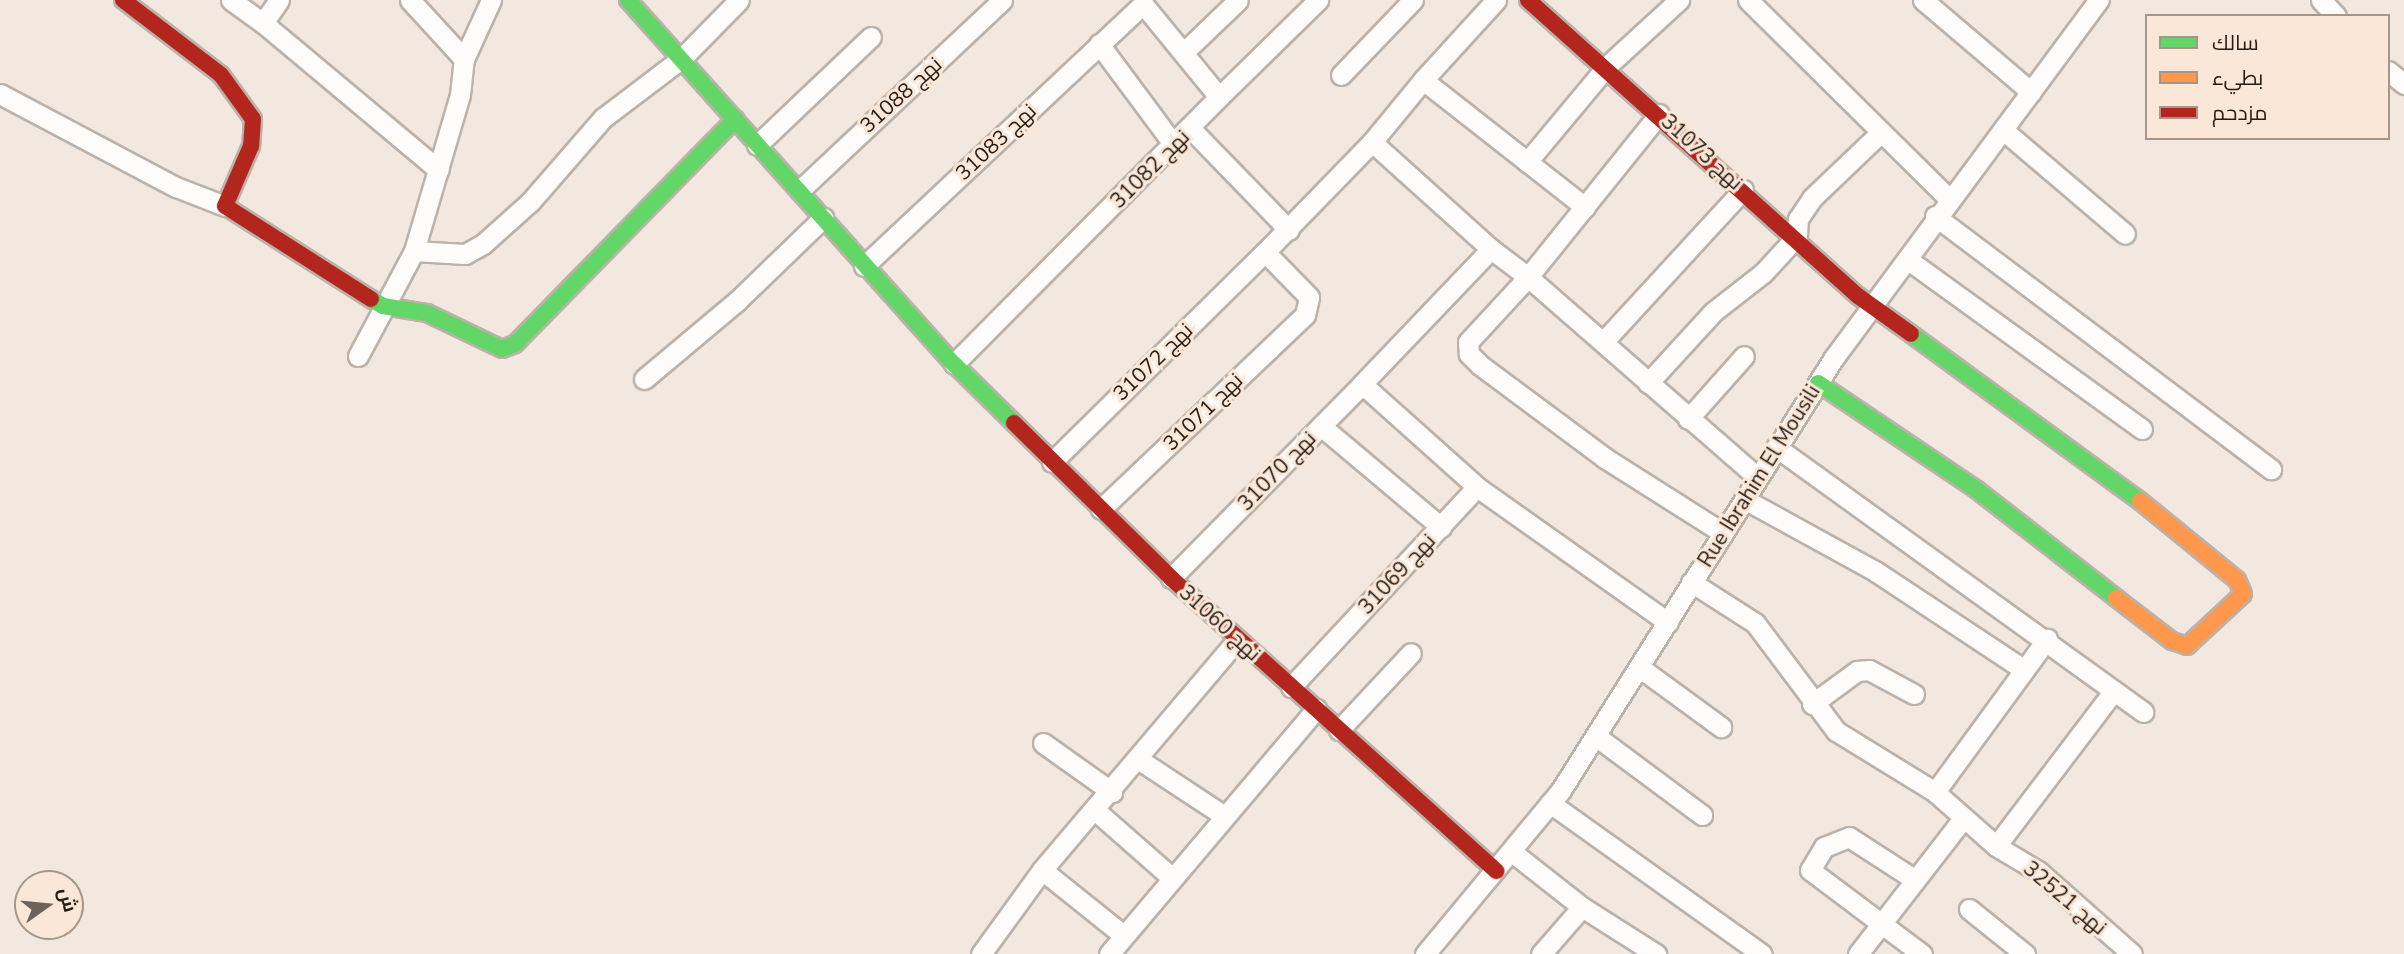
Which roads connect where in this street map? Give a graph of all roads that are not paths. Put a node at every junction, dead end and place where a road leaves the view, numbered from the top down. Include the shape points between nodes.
1 (123, 0) edge
2 (231, 0) edge
3 (279, 0) edge
4 (410, 0) edge
5 (491, 0) edge
6 (628, 0) edge
7 (739, 0) edge
8 (1002, 0) edge
9 (1238, 0) edge
10 (1318, 0) edge
11 (1413, 0) edge
12 (1496, 0) edge
13 (1528, 0) edge
14 (1679, 0) edge
15 (1748, 0) edge
16 (1923, 0) edge
17 (2322, 0) edge
18 (1143, 1) edge
19 (2092, 3) edge
20 (2334, 14) edge
21 (263, 23) junction
22 (871, 37) dead end
23 (1099, 44) junction
24 (1183, 53) junction
25 (682, 58) junction
26 (464, 60) junction
27 (1607, 66) junction
28 (2390, 73) edge
29 (1341, 75) dead end
30 (1423, 80) junction
31 (2404, 84) edge
32 (2031, 92) junction
33 (0, 94) edge
34 (1219, 97) junction
35 (1659, 114) junction
36 (735, 120) junction
37 (1191, 128) junction
38 (2003, 130) junction
39 (1881, 132) junction
40 (1372, 142) junction
41 (757, 145) junction
42 (1174, 145) junction
43 (1527, 162) junction
44 (439, 170) junction
45 (800, 190) junction
46 (1744, 190) junction
47 (1949, 199) junction
48 (225, 206) junction
49 (1585, 207) junction
50 (1935, 216) junction
51 (823, 218) junction
52 (1289, 230) junction
53 (2125, 234) dead end
54 (1797, 236) junction
55 (1491, 249) junction
56 (414, 251) junction
57 (1260, 258) junction
58 (1907, 259) junction
59 (864, 265) junction
60 (1528, 277) junction
61 (383, 306) junction
62 (1873, 308) junction
63 (1603, 342) junction
64 (358, 356) dead end
65 (1744, 356) dead end
66 (954, 364) junction
67 (644, 379) dead end
68 (1648, 383) junction
69 (1818, 383) junction
70 (1362, 384) junction
71 (1688, 419) junction
72 (1321, 426) junction
73 (2141, 429) dead end
74 (1776, 447) junction
75 (1052, 462) junction
76 (2271, 469) dead end
77 (1757, 477) junction
78 (1477, 487) junction
79 (1744, 499) junction
80 (1101, 509) junction
81 (1441, 527) junction
82 (1723, 533) junction
83 (1171, 578) junction
84 (1691, 582) junction
85 (1668, 622) junction
86 (2047, 639) junction
87 (1237, 640) junction
88 (1411, 653) dead end
89 (1639, 667) junction
90 (2023, 669) junction
91 (1291, 687) junction
92 (2113, 692) junction
93 (1914, 694) dead end
94 (1812, 704) junction
95 (1316, 709) junction
96 (2144, 712) dead end
97 (1721, 727) dead end
98 (1339, 730) junction
99 (1597, 737) junction
100 (1043, 743) dead end
101 (1138, 759) junction
102 (1112, 792) junction
103 (1935, 792) junction
104 (1550, 803) junction
105 (1096, 811) junction
106 (1223, 815) junction
107 (1702, 815) dead end
108 (1962, 820) junction
109 (1996, 846) junction
110 (1512, 852) junction
111 (1042, 870) junction
112 (1496, 871) junction
113 (1171, 877) junction
114 (1914, 879) junction
115 (1582, 907) junction
116 (1969, 909) dead end
117 (1882, 924) junction
118 (1123, 935) junction
119 (981, 954) edge
120 (1109, 954) edge
121 (1425, 954) edge
122 (1541, 954) edge
123 (1656, 954) edge
124 (1762, 954) edge
125 (1858, 954) edge
126 (1922, 954) edge
127 (2025, 954) edge
128 (2132, 954) edge

1 - 48 street via 221,75 253,119 251,146
2 - 21 street
3 - 21 street
4 - 26 street
5 - 26 street
6 - 25 street
7 - 25 street
8 - 45 street, نهج 31088
9 - 24 street
10 - 34 street, نهج 31082
11 - 29 street
12 - 30 street, نهج 31072
13 - 27 street, نهج 31073
14 - 27 street
15 - 39 street
16 - 32 street
17 - 20 street
18 - 23 street, نهج 31083
18 - 24 street
19 - 32 street, Rue Ibrahim El Mousili
21 - 44 street
22 - 41 street
23 - 42 street
23 - 59 street, نهج 31083
24 - 34 street
25 - 36 street
25 - 56 street via 603,118 530,202 483,244 465,254
26 - 44 street via 460,95
27 - 35 street, نهج 31073
27 - 43 street
28 - 31 street
30 - 40 street, نهج 31072
30 - 43 street
32 - 38 street, Rue Ibrahim El Mousili
33 - 48 street via 176,187
34 - 37 street, نهج 31082
35 - 46 street, نهج 31073
35 - 49 street
36 - 41 street
36 - 61 street via 515,344 502,348 486,344 427,313
37 - 42 street, نهج 31082
37 - 52 street
38 - 47 street, Rue Ibrahim El Mousili
38 - 53 street
39 - 47 street
39 - 54 street via 1812,198 1798,219
40 - 52 street, نهج 31072
40 - 55 street
41 - 45 street
42 - 66 street, نهج 31082
43 - 49 street
44 - 56 street
45 - 51 street
46 - 54 street, نهج 31073
46 - 63 street
47 - 50 street, Rue Ibrahim El Mousili
48 - 61 street
49 - 60 street
50 - 58 street, Rue Ibrahim El Mousili
50 - 76 street
51 - 59 street
51 - 67 street via 737,301
52 - 57 street, نهج 31072
54 - 62 street, نهج 31073
54 - 68 street via 1763,273 1713,312
55 - 60 street
55 - 70 street, نهج 31070
56 - 61 street
57 - 75 street, نهج 31072
57 - 80 street, نهج 31071 via 1309,297 1304,314
58 - 62 street, Rue Ibrahim El Mousili
58 - 73 street
59 - 66 street, نهج 31060
60 - 63 street
60 - 82 street via 1468,342 1469,354 1605,458
61 - 64 street
62 - 69 street, Rue Ibrahim El Mousili
62 - 69 street, نهج 31073 via 2112,479 2237,580 2243,594 2199,640 2187,646 2172,641 1977,490
63 - 68 street
65 - 71 street
66 - 75 street, نهج 31060
68 - 71 street
69 - 74 street, Rue Ibrahim El Mousili
70 - 72 street, نهج 31070
70 - 78 street
71 - 77 street
72 - 81 street
72 - 83 street, نهج 31070
74 - 77 street, Rue Ibrahim El Mousili
74 - 86 street
75 - 80 street, نهج 31060
77 - 79 street, Rue Ibrahim El Mousili
78 - 81 street, نهج 31069
78 - 85 street
79 - 82 street, Rue Ibrahim El Mousili
79 - 90 street via 1875,571
80 - 83 street, نهج 31060
81 - 91 street, نهج 31069
82 - 84 street, Rue Ibrahim El Mousili
83 - 87 street, نهج 31060
84 - 85 street, Rue Ibrahim El Mousili
84 - 94 street, نهج 32521 via 1755,623
85 - 89 street, Rue Ibrahim El Mousili
86 - 90 street
86 - 92 street
87 - 91 street, نهج 31060
87 - 101 street
88 - 98 street
89 - 97 street
89 - 99 street, Rue Ibrahim El Mousili
90 - 103 street
91 - 95 street, نهج 31060
92 - 96 street
92 - 109 street
93 - 94 street via 1869,670 1857,671
94 - 103 street, نهج 32521 via 1836,731
95 - 98 street, نهج 31060
95 - 106 street
98 - 112 street, نهج 31060
99 - 104 street, Rue Ibrahim El Mousili
99 - 107 street
100 - 102 street
101 - 102 street
101 - 106 street
102 - 105 street
103 - 108 street, نهج 32521
104 - 110 street, Rue Ibrahim El Mousili
104 - 124 street
105 - 111 street
105 - 113 street
106 - 113 street
108 - 109 street, نهج 32521
108 - 114 street
109 - 128 street, نهج 32521 via 2038,871
110 - 112 street, Rue Ibrahim El Mousili
110 - 115 street
111 - 118 street
111 - 119 street
112 - 121 street, Rue Ibrahim El Mousili
113 - 118 street
114 - 117 street
114 - 117 street via 1849,837 1830,843 1813,859 1812,877
115 - 122 street
115 - 123 street
116 - 127 street
117 - 125 street
117 - 126 street
118 - 120 street

